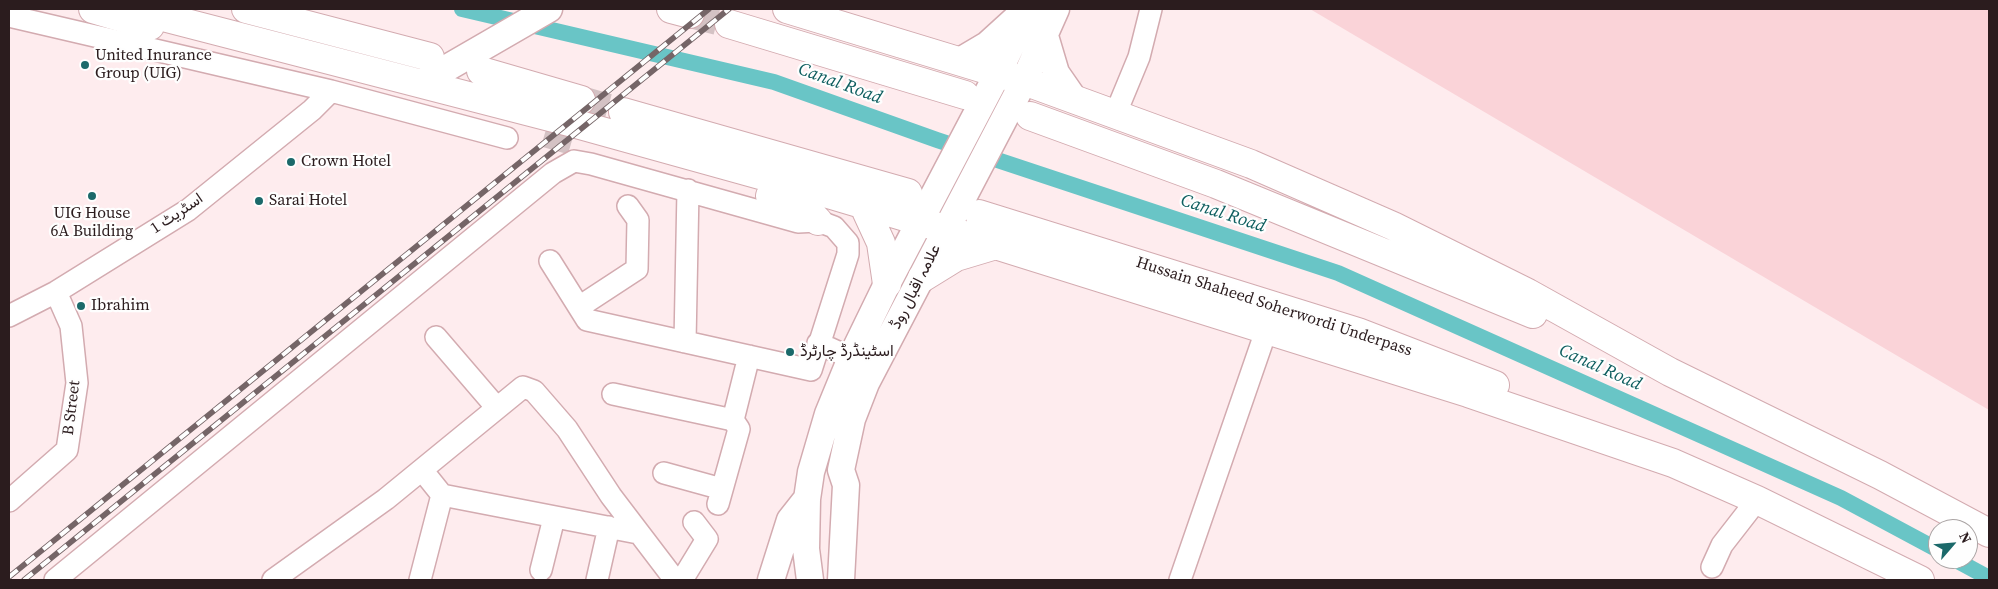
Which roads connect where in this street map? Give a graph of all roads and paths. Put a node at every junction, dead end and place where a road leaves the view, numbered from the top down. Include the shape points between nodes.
1 (93, 9) edge
2 (132, 9) edge
3 (246, 9) edge
4 (549, 9) edge
5 (787, 9) edge
6 (1028, 9) edge
7 (1056, 9) edge
8 (1151, 9) edge
9 (11, 14) edge
10 (729, 24) tunnel mouth
11 (1045, 36) junction
12 (430, 57) dead end
13 (960, 61) junction
14 (482, 71) dead end
15 (998, 74) junction
16 (1024, 81) junction
17 (421, 83) junction
18 (330, 91) junction
19 (1074, 99) junction
20 (581, 100) tunnel mouth
21 (970, 106) junction
22 (623, 112) tunnel mouth
23 (1116, 115) junction
24 (1030, 116) dead end
25 (545, 133) tunnel mouth
26 (507, 138) dead end
27 (579, 142) tunnel mouth
28 (688, 190) junction
29 (908, 193) dead end
30 (863, 204) junction
31 (628, 206) dead end
32 (979, 214) dead end
33 (818, 221) junction
34 (919, 221) junction
35 (945, 230) junction
36 (996, 245) junction
37 (550, 261) dead end
38 (922, 278) junction
39 (887, 284) junction
40 (56, 292) junction
41 (579, 307) junction
42 (9, 316) edge
43 (1266, 330) junction
44 (436, 337) dead end
45 (684, 342) junction
46 (818, 343) junction
47 (749, 356) junction
48 (851, 358) junction
49 (1670, 372) junction
50 (613, 394) dead end
51 (497, 408) junction
52 (733, 420) junction
53 (1673, 463) junction
54 (422, 470) junction
55 (840, 470) junction
56 (664, 473) dead end
57 (442, 495) junction
58 (807, 498) junction
59 (1757, 500) junction
60 (9, 501) edge
61 (554, 518) junction
62 (694, 522) dead end
63 (609, 527) junction
64 (638, 533) junction
65 (1989, 534) edge
66 (1712, 567) dead end
67 (535, 577) edge
68 (55, 580) edge
69 (273, 580) edge
70 (420, 580) edge
71 (597, 580) edge
72 (675, 580) edge
73 (682, 580) edge
74 (771, 580) edge
75 (810, 580) edge
76 (823, 580) edge
77 (841, 580) edge
78 (1180, 580) edge
79 (1920, 580) edge

1 - 25 highway
2 - 17 highway
3 - 12 highway
4 - 17 main road via 490,46
5 - 13 highway
6 - 13 main road via 987,45
6 - 15 main road
7 - 11 main road, علامہ اقبال روڈ
8 - 23 street via 1139,57
9 - 18 street
10 - 21 highway
11 - 16 main road, علامہ اقبال روڈ
11 - 19 main road via 1056,73
13 - 15 highway
14 - 20 highway
15 - 16 highway
15 - 21 main road
16 - 19 highway
16 - 35 main road, علامہ اقبال روڈ
17 - 30 highway
18 - 26 street
18 - 40 street, اسٹریٹ 1 via 312,110 188,210
19 - 23 highway
21 - 34 main road, علامہ اقبال روڈ via 942,176
22 - 29 highway
23 - 49 highway via 1251,164 1393,226 1528,293
24 - 49 highway via 1216,184
27 - 33 highway via 802,205
28 - 33 street via 798,222
28 - 45 street
28 - 68 street via 591,164 574,161 564,166
30 - 34 highway
30 - 39 highway via 881,243
31 - 41 street via 638,220 637,269
32 - 53 highway, Hussain Shaheed Soherwordi Underpass via 1358,332 1469,374
33 - 46 street via 834,227 848,243 848,254
34 - 35 highway
34 - 39 main road, علامہ اقبال روڈ
35 - 36 highway
35 - 38 main road, علامہ اقبال روڈ
36 - 38 highway via 956,256
36 - 43 highway
37 - 41 street
38 - 55 main road, علامہ اقبال روڈ via 866,383 852,419
39 - 48 main road, علامہ اقبال روڈ
40 - 42 street, اسٹریٹ 1
40 - 60 street, B Street via 71,326 77,382 67,450
41 - 45 street via 588,320
43 - 53 highway
43 - 78 street
44 - 51 street
45 - 47 street
46 - 47 street via 811,370
46 - 48 street
47 - 52 street
48 - 58 main road, علامہ اقبال روڈ via 828,414
49 - 65 highway
50 - 52 street
51 - 54 street
51 - 64 street via 523,387 534,391 567,429
52 - 56 street via 739,429 720,496
53 - 59 highway
54 - 57 street
54 - 69 street
55 - 76 main road via 831,483 827,510 826,575
55 - 77 main road, علامہ اقبال روڈ via 846,485
57 - 61 street
57 - 70 street
58 - 74 main road via 790,520
58 - 75 main road, علامہ اقبال روڈ
59 - 66 street via 1722,545
59 - 79 highway
61 - 63 street
61 - 67 street
62 - 73 street via 707,539
63 - 64 street
63 - 71 street
64 - 72 street

